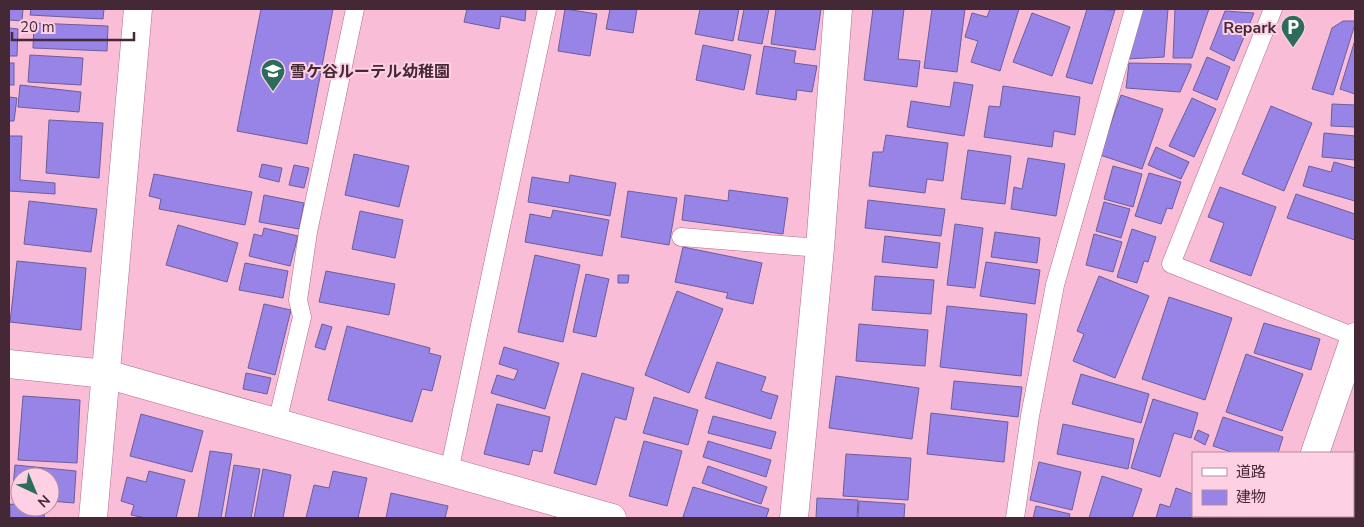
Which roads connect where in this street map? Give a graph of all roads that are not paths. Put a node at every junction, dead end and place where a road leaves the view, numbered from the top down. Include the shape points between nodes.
1 (138, 9) edge
2 (355, 9) edge
3 (547, 9) edge
4 (838, 9) edge
5 (1134, 9) edge
6 (1273, 9) edge
7 (681, 237) dead end
8 (820, 248) junction
9 (1355, 337) edge
10 (9, 364) edge
11 (106, 374) junction
12 (277, 423) junction
13 (1315, 452) edge
14 (449, 472) junction
15 (93, 518) edge
16 (612, 518) edge
17 (794, 518) edge
18 (1016, 518) edge

1 - 11 street
2 - 12 lane via 308,232 298,300 302,317
3 - 14 lane
4 - 8 street
5 - 18 lane via 1055,285 1030,416
6 - 9 lane via 1171,264
7 - 8 lane
8 - 17 street
9 - 13 street
10 - 11 street
11 - 12 street
11 - 15 street
12 - 14 street
14 - 16 street

